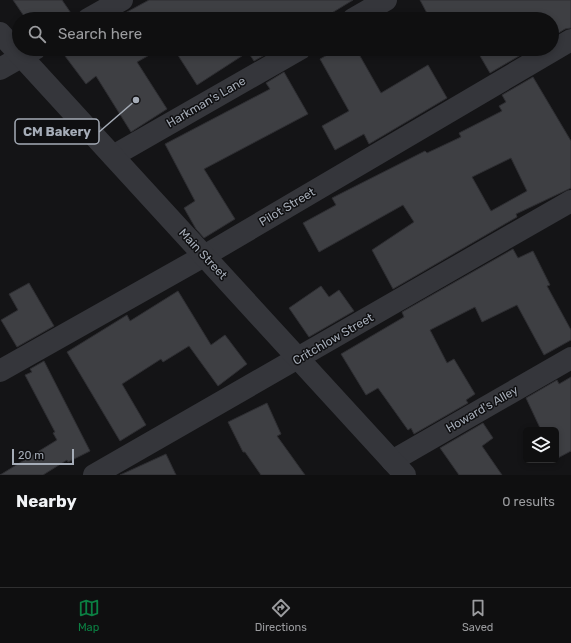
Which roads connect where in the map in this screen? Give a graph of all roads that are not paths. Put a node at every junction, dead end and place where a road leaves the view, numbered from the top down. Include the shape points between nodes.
1 (122, 0) edge
2 (386, 0) edge
3 (101, 12) edge
4 (365, 12) edge
5 (0, 33) edge
6 (571, 40) edge
7 (12, 42) edge
8 (559, 47) edge
9 (23, 56) edge
10 (30, 56) edge
11 (288, 56) edge
12 (544, 56) edge
13 (0, 69) edge
14 (113, 156) junction
15 (571, 201) edge
16 (204, 256) junction
17 (298, 358) junction
18 (571, 358) edge
19 (0, 371) edge
20 (399, 468) edge
21 (94, 475) edge

1 - 3 street
2 - 4 street
5 - 7 street, Main Street
6 - 8 street, Pilot Street
9 - 13 street
10 - 14 street, Main Street
11 - 14 street, Harkman's Lane
12 - 16 street, Pilot Street
14 - 16 street, Main Street
15 - 17 street, Critchlow Street
16 - 17 street, Main Street
16 - 19 street, Pilot Street
17 - 20 street, Main Street
17 - 21 street, Critchlow Street
18 - 20 street, Howard's Alley

